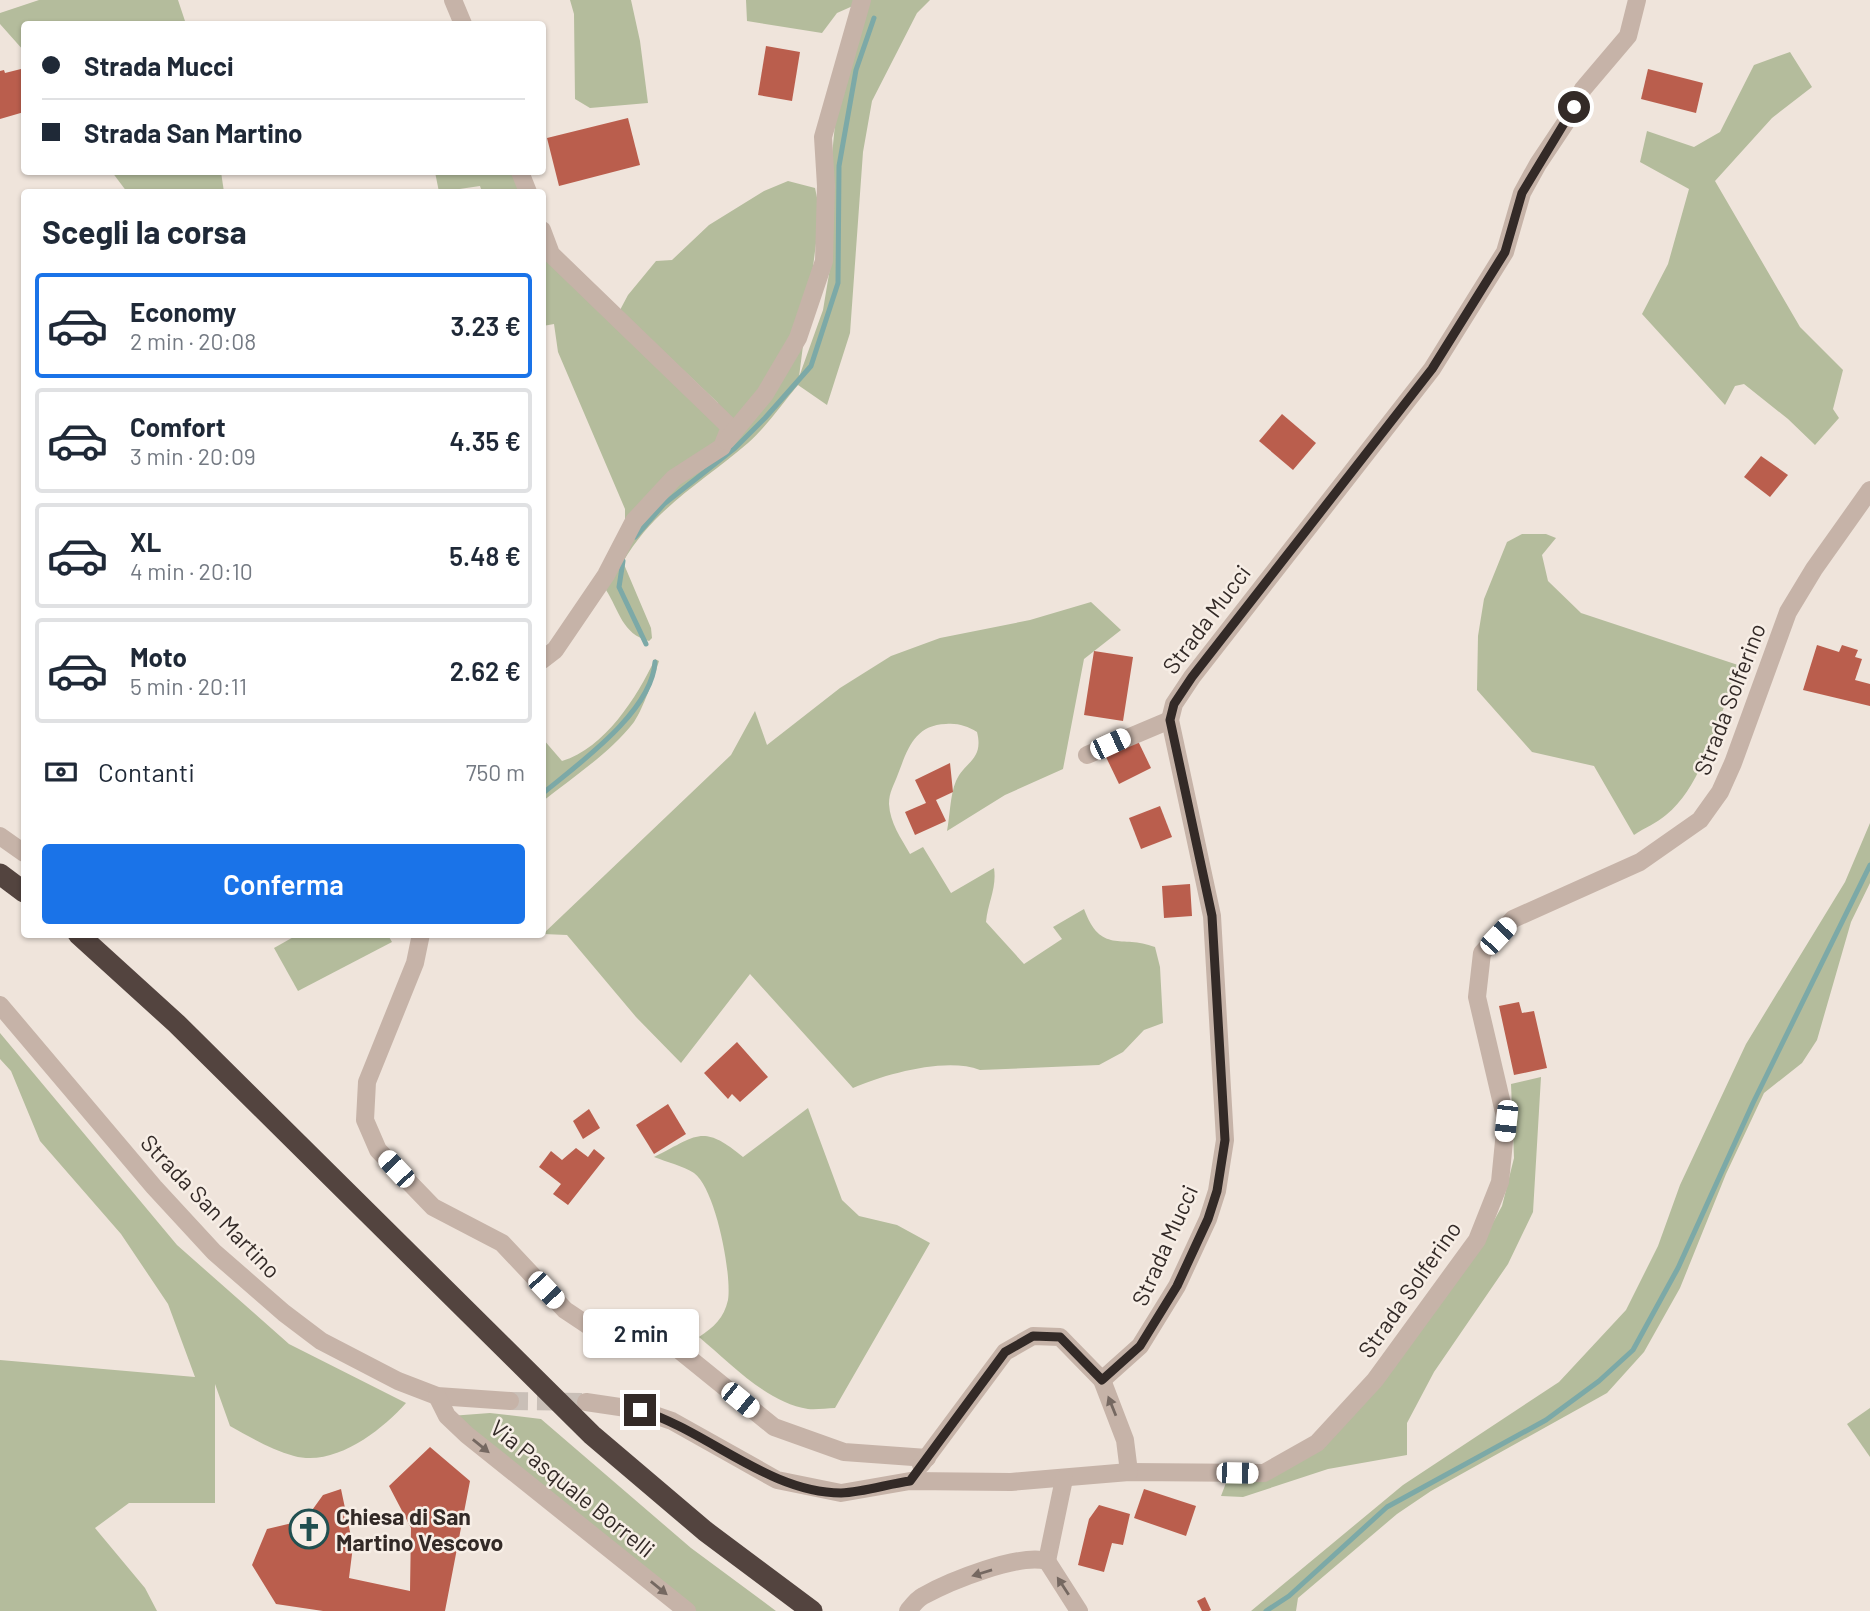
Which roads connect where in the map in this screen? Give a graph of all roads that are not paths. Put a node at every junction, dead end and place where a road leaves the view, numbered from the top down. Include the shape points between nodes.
1 (453, 0) edge
2 (862, 0) edge
3 (1637, 0) edge
4 (462, 21) edge
5 (546, 241) edge
6 (722, 447) junction
7 (1870, 490) edge
8 (546, 657) edge
9 (1170, 720) junction
10 (1087, 755) dead end
11 (0, 836) edge
12 (21, 851) edge
13 (0, 874) edge
14 (21, 890) edge
15 (82, 938) edge
16 (420, 938) edge
17 (0, 1005) edge
18 (1102, 1380) junction
19 (437, 1396) junction
20 (510, 1401) tunnel mouth
21 (586, 1402) tunnel mouth
22 (927, 1458) junction
23 (1129, 1472) junction
24 (1064, 1479) junction
25 (910, 1481) junction
26 (1048, 1561) junction
27 (687, 1611) edge
28 (813, 1611) edge
29 (908, 1611) edge
30 (1079, 1611) edge

1 - 4 street
2 - 6 street via 824,137 824,261 798,338 765,394
3 - 9 street, Strada Mucci via 1628,36 1588,81 1538,164 1522,193 1505,252 1432,369 1192,677 1174,704
5 - 6 street via 551,254 730,427
6 - 8 street via 674,478 634,521 606,575
7 - 23 street, Strada Solferino via 1788,612 1733,763 1700,820 1640,862 1513,919 1482,953 1477,997 1506,1121 1500,1182 1477,1240 1375,1380 1317,1443 1265,1474
9 - 10 street
9 - 18 street, Strada Mucci via 1212,916 1225,1140 1208,1219 1177,1286 1140,1346
11 - 12 street
13 - 14 highway
15 - 28 highway via 177,1024 592,1435 705,1531
16 - 22 street via 415,963 367,1082 365,1120 378,1150 433,1207 502,1243 565,1310 592,1328 655,1337 774,1427 844,1452
17 - 19 street, Strada San Martino via 154,1187 248,1283 321,1341
18 - 22 street via 1060,1337 1033,1336 1005,1352
23 -> 18 street via 1125,1440
19 - 20 street, Strada San Martino
19 -> 27 street, Via Pasquale Borrelli via 447,1416 467,1435
21 - 25 street via 672,1420 777,1480 841,1493
22 - 25 street
23 - 24 street
24 - 25 street
24 - 26 street
26 -> 29 street via 1034,1558 972,1576 921,1597
30 -> 26 street

